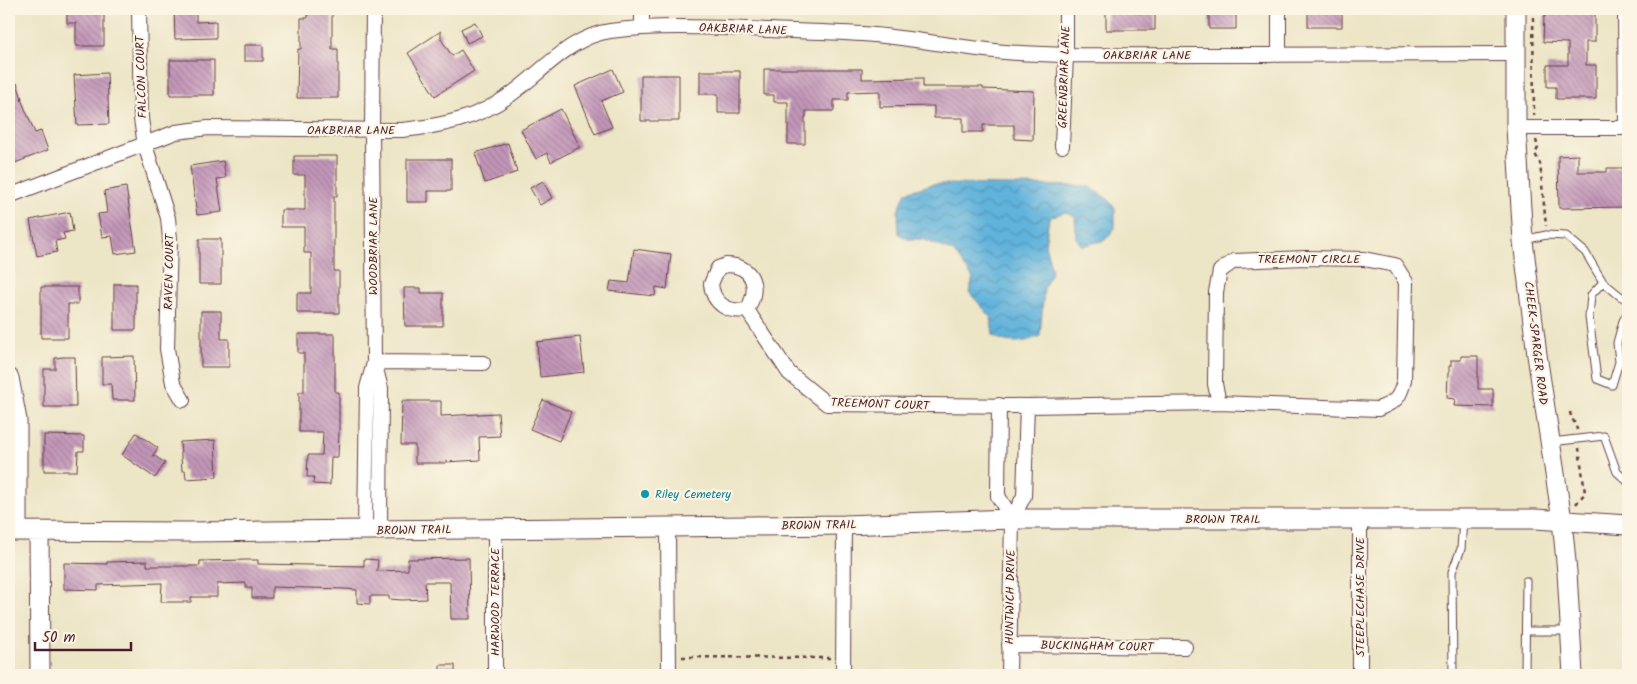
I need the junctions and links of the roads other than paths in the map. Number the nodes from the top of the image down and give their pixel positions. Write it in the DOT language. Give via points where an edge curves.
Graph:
graph roads {
  1 [pos="139,9"];
  2 [pos="373,9"];
  3 [pos="642,9"];
  4 [pos="1066,9"];
  5 [pos="1279,9"];
  6 [pos="1516,9"];
  7 [pos="1625,9"];
  8 [pos="642,28"];
  9 [pos="1516,54"];
  10 [pos="1066,55"];
  11 [pos="1279,55"];
  12 [pos="1516,128"];
  13 [pos="372,130"];
  14 [pos="146,145"];
  15 [pos="1062,146"];
  16 [pos="9,196"];
  17 [pos="1523,240"];
  18 [pos="1603,282"];
  19 [pos="1628,300"];
  20 [pos="747,310"];
  21 [pos="1628,312"];
  22 [pos="374,362"];
  23 [pos="483,363"];
  24 [pos="9,378"];
  25 [pos="183,400"];
  26 [pos="1219,403"];
  27 [pos="1000,406"];
  28 [pos="1027,406"];
  29 [pos="1550,442"];
  30 [pos="1628,482"];
  31 [pos="1012,518"];
  32 [pos="1360,520"];
  33 [pos="1464,520"];
  34 [pos="1562,520"];
  35 [pos="1628,524"];
  36 [pos="844,525"];
  37 [pos="668,527"];
  38 [pos="495,529"];
  39 [pos="13,531"];
  40 [pos="39,531"];
  41 [pos="373,531"];
  42 [pos="1526,581"];
  43 [pos="1526,631"];
  44 [pos="1571,631"];
  45 [pos="1009,645"];
  46 [pos="1185,647"];
  47 [pos="40,675"];
  48 [pos="495,675"];
  49 [pos="669,675"];
  50 [pos="843,675"];
  51 [pos="1009,675"];
  52 [pos="1360,675"];
  53 [pos="1453,675"];
  54 [pos="1525,675"];
  55 [pos="1573,675"];
  1 -- 14 [label="street, FALCON COURT" via="141,119"];
  2 -- 13 [label="street, WOODBRIAR LANE"];
  3 -- 8 [label="street"];
  4 -- 10 [label="street, GREENBRIAR LANE"];
  5 -- 11 [label="street"];
  6 -- 9 [label="street, CHEEK-SPARGER ROAD"];
  7 -- 12 [label="street" via="1626,128"];
  8 -- 10 [label="street, OAKBRIAR LANE" via="873,35 1004,52"];
  8 -- 13 [label="street, OAKBRIAR LANE" via="606,31 572,46 508,96 456,122 402,130"];
  9 -- 11 [label="street, OAKBRIAR LANE"];
  9 -- 12 [label="street, CHEEK-SPARGER ROAD"];
  10 -- 11 [label="street, OAKBRIAR LANE"];
  10 -- 15 [label="street, GREENBRIAR LANE"];
  12 -- 17 [label="street, CHEEK-SPARGER ROAD"];
  13 -- 14 [label="street, OAKBRIAR LANE" via="208,128 176,132"];
  13 -- 22 [label="street, WOODBRIAR LANE"];
  14 -- 16 [label="street, OAKBRIAR LANE"];
  14 -- 25 [label="street, RAVEN COURT" via="168,218 167,348 173,383"];
  17 -- 18 [label="lane" via="1546,235 1566,236 1585,252"];
  17 -- 29 [label="street, CHEEK-SPARGER ROAD"];
  18 -- 19 [label="lane"];
  18 -- 21 [label="lane" via="1591,295 1589,317 1597,379 1612,385 1619,362 1617,343"];
  20 -- 27 [label="street, TREEMONT COURT" via="790,373 827,404"];
  22 -- 23 [label="street"];
  22 -- 41 [label="street, WOODBRIAR LANE" via="367,388"];
  24 -- 39 [label="street" via="17,420"];
  26 -- 26 [label="street, TREEMONT CIRCLE" via="1378,409 1389,404 1401,394 1404,380 1406,282 1395,265 1364,259 1262,259 1234,261 1220,271 1216,292 1215,384"];
  26 -- 28 [label="street, TREEMONT CIRCLE"];
  27 -- 28 [label="street, TREEMONT COURT"];
  27 -- 31 [label="street" via="998,496"];
  28 -- 31 [label="street" via="1024,496"];
  29 -- 30 [label="lane" via="1604,436 1617,472"];
  29 -- 34 [label="street, CHEEK-SPARGER ROAD"];
  31 -- 32 [label="street, BROWN TRAIL"];
  31 -- 36 [label="street, BROWN TRAIL"];
  31 -- 45 [label="street, HUNTWICH DRIVE"];
  32 -- 33 [label="street, BROWN TRAIL"];
  32 -- 52 [label="street, STEEPLECHASE DRIVE"];
  33 -- 34 [label="street, BROWN TRAIL"];
  33 -- 53 [label="lane" via="1461,549 1452,572"];
  34 -- 35 [label="street, BROWN TRAIL"];
  34 -- 44 [label="street, CHEEK-SPARGER ROAD"];
  36 -- 37 [label="street, BROWN TRAIL"];
  36 -- 50 [label="street"];
  37 -- 38 [label="street, BROWN TRAIL"];
  37 -- 49 [label="street"];
  38 -- 41 [label="street, BROWN TRAIL"];
  38 -- 48 [label="street, HARWOOD TERRACE"];
  39 -- 40 [label="street, BROWN TRAIL"];
  40 -- 41 [label="street, BROWN TRAIL"];
  40 -- 47 [label="street"];
  42 -- 43 [label="lane"];
  43 -- 44 [label="lane"];
  43 -- 54 [label="lane"];
  44 -- 55 [label="street, CHEEK-SPARGER ROAD"];
  45 -- 46 [label="street, BUCKINGHAM COURT"];
  45 -- 51 [label="street, HUNTWICH DRIVE"];
}
